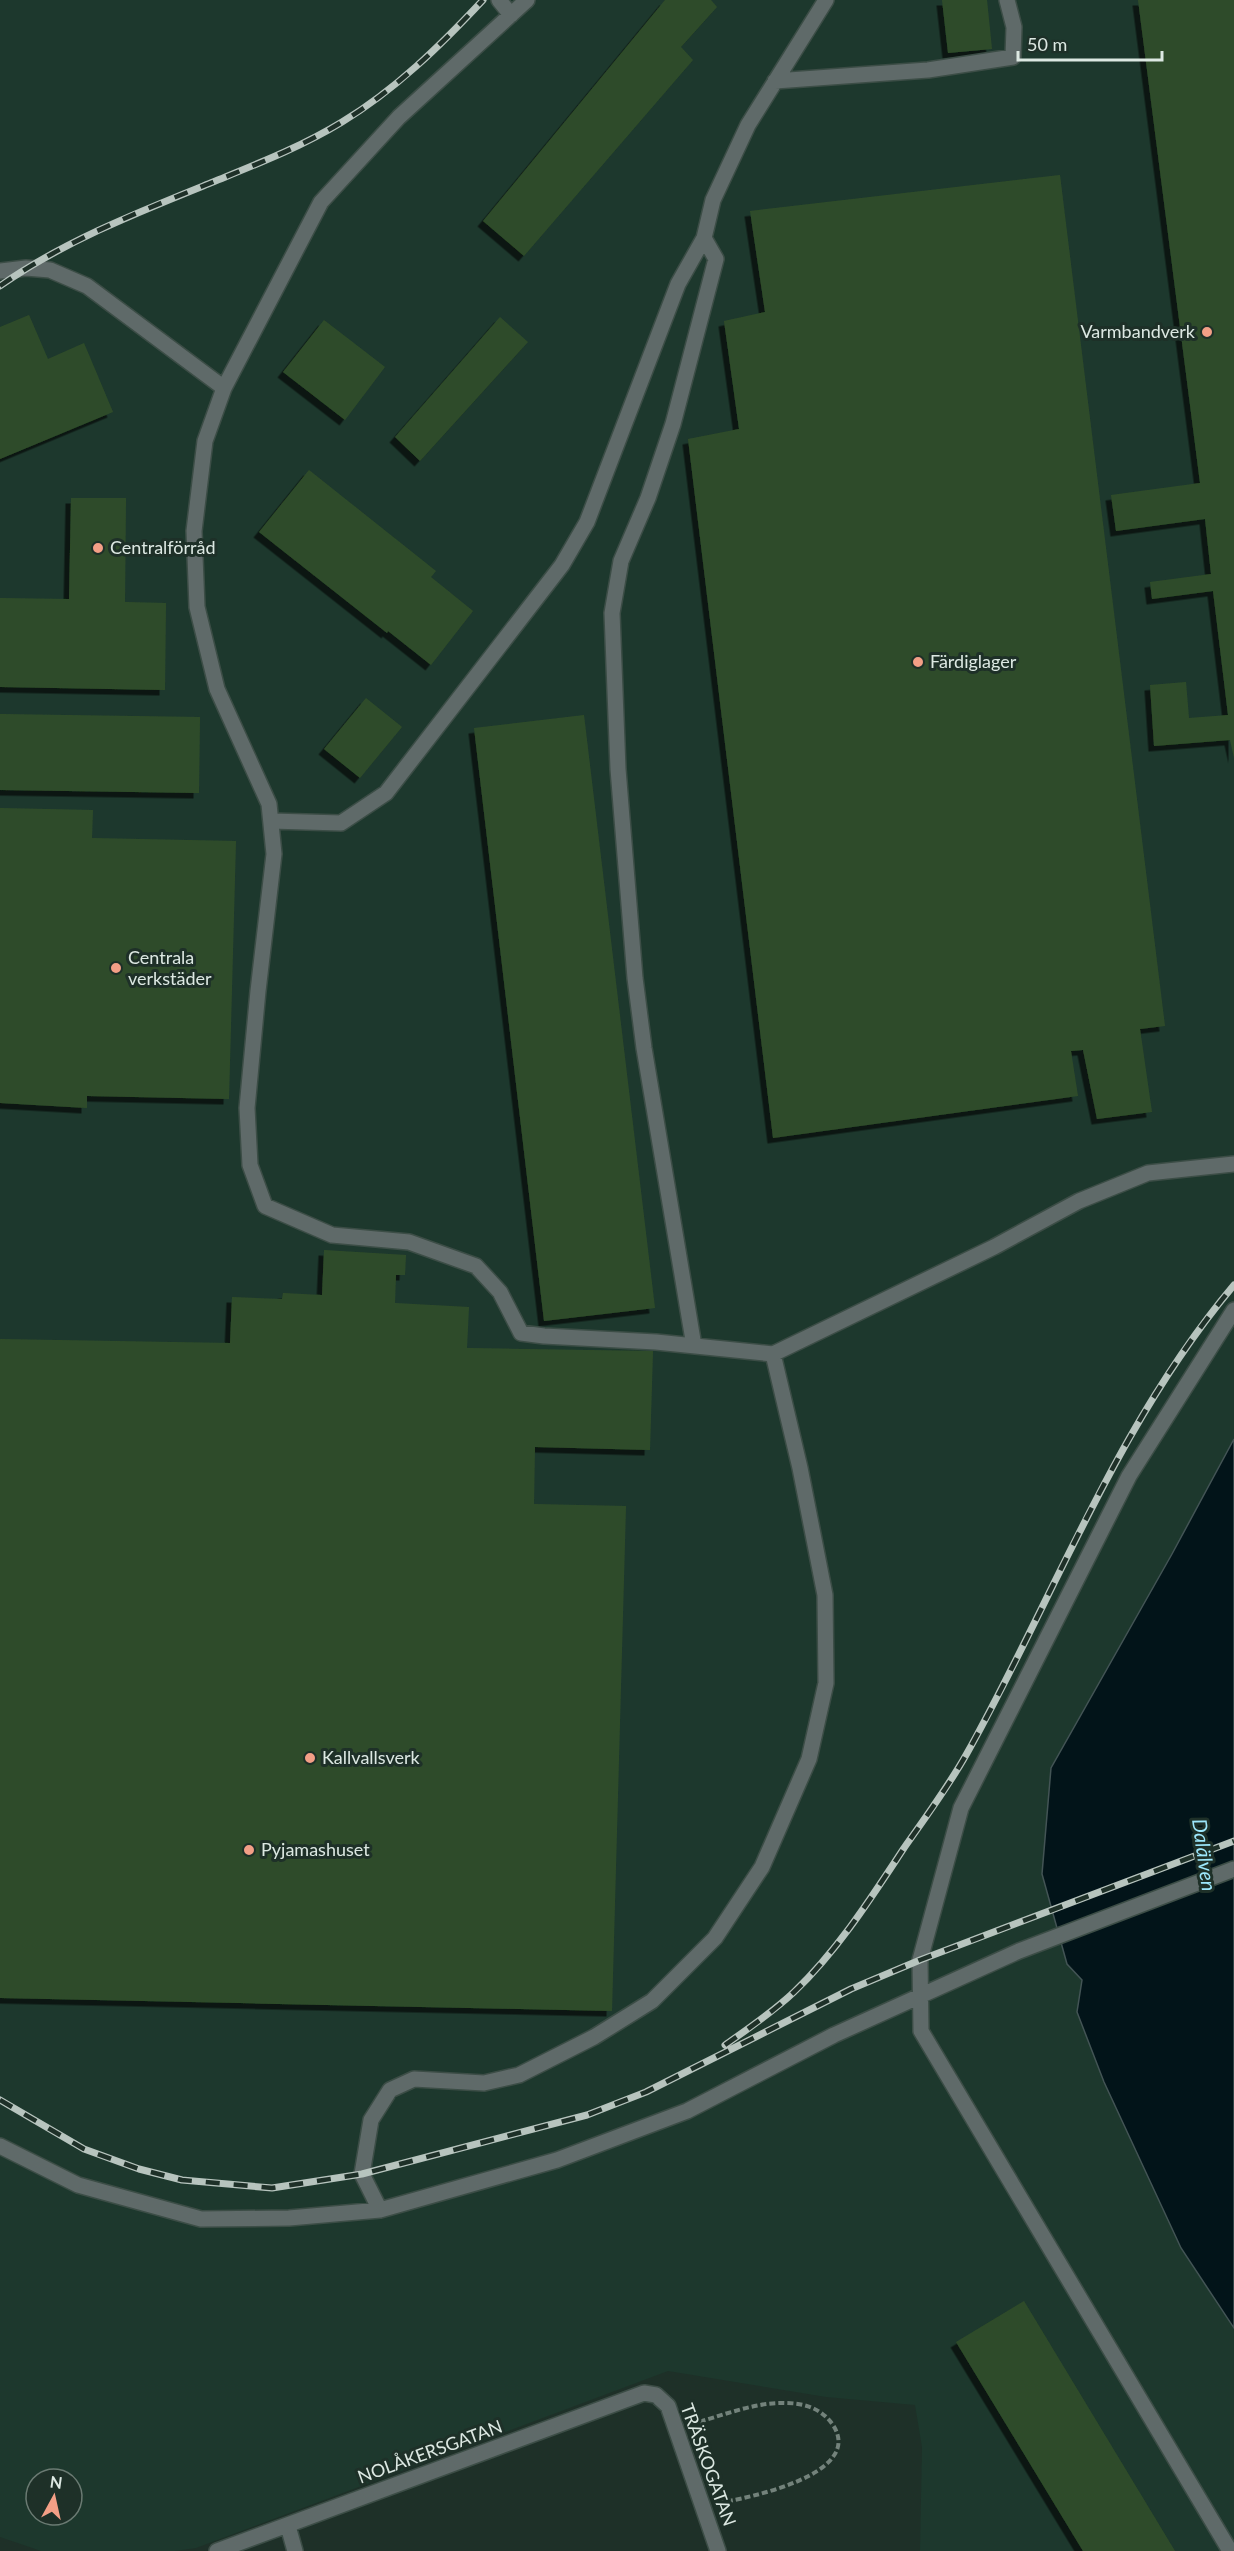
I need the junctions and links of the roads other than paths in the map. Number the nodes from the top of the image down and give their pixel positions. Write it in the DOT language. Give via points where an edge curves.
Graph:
graph roads {
  1 [pos="499,0"];
  2 [pos="527,0"];
  3 [pos="826,0"];
  4 [pos="1007,0"];
  5 [pos="511,15"];
  6 [pos="776,81"];
  7 [pos="704,238"];
  8 [pos="0,271"];
  9 [pos="224,388"];
  10 [pos="271,821"];
  11 [pos="1234,1164"];
  12 [pos="1234,1310"];
  13 [pos="694,1346"];
  14 [pos="773,1354"];
  15 [pos="1234,1869"];
  16 [pos="920,1995"];
  17 [pos="0,2146"];
  18 [pos="380,2210"];
  19 [pos="656,2395"];
  20 [pos="288,2526"];
  21 [pos="217,2551"];
  22 [pos="295,2551"];
  23 [pos="718,2551"];
  24 [pos="1230,2551"];
  1 -- 5 [label="street"];
  2 -- 5 [label="street"];
  3 -- 6 [label="street"];
  4 -- 6 [label="street" via="1014,27 1013,57 928,70"];
  5 -- 9 [label="street" via="399,117 321,202"];
  6 -- 7 [label="street" via="748,125 713,200"];
  7 -- 10 [label="street" via="678,284 587,522 562,565 386,793 341,823"];
  7 -- 13 [label="street" via="716,259 674,424 621,561 612,613 618,769 635,978"];
  8 -- 9 [label="street" via="50,270 87,286"];
  9 -- 10 [label="street" via="205,441 194,531 197,607 217,689 269,804"];
  10 -- 13 [label="street" via="274,854 247,1108 250,1165 265,1206 332,1235 409,1242 476,1266 500,1292 521,1333"];
  11 -- 14 [label="street" via="1148,1173 1079,1201 994,1247"];
  12 -- 16 [label="street" via="1130,1476 961,1808 920,1960"];
  13 -- 14 [label="street"];
  14 -- 18 [label="street" via="825,1595 826,1683 808,1759 762,1867 715,1938 652,2001 594,2037 519,2075 484,2083 414,2079 390,2091 371,2120 362,2174"];
  15 -- 16 [label="street" via="1018,1951"];
  16 -- 18 [label="street" via="687,2111 557,2160"];
  16 -- 24 [label="street" via="921,2031"];
  17 -- 18 [label="street" via="78,2185 201,2219 290,2218"];
  19 -- 20 [label="street, NOLÅKERSGATAN" via="644,2393"];
  19 -- 23 [label="street, TRÄSKOGATAN" via="668,2406"];
  20 -- 21 [label="street, NOLÅKERSGATAN"];
  20 -- 22 [label="street"];
}
